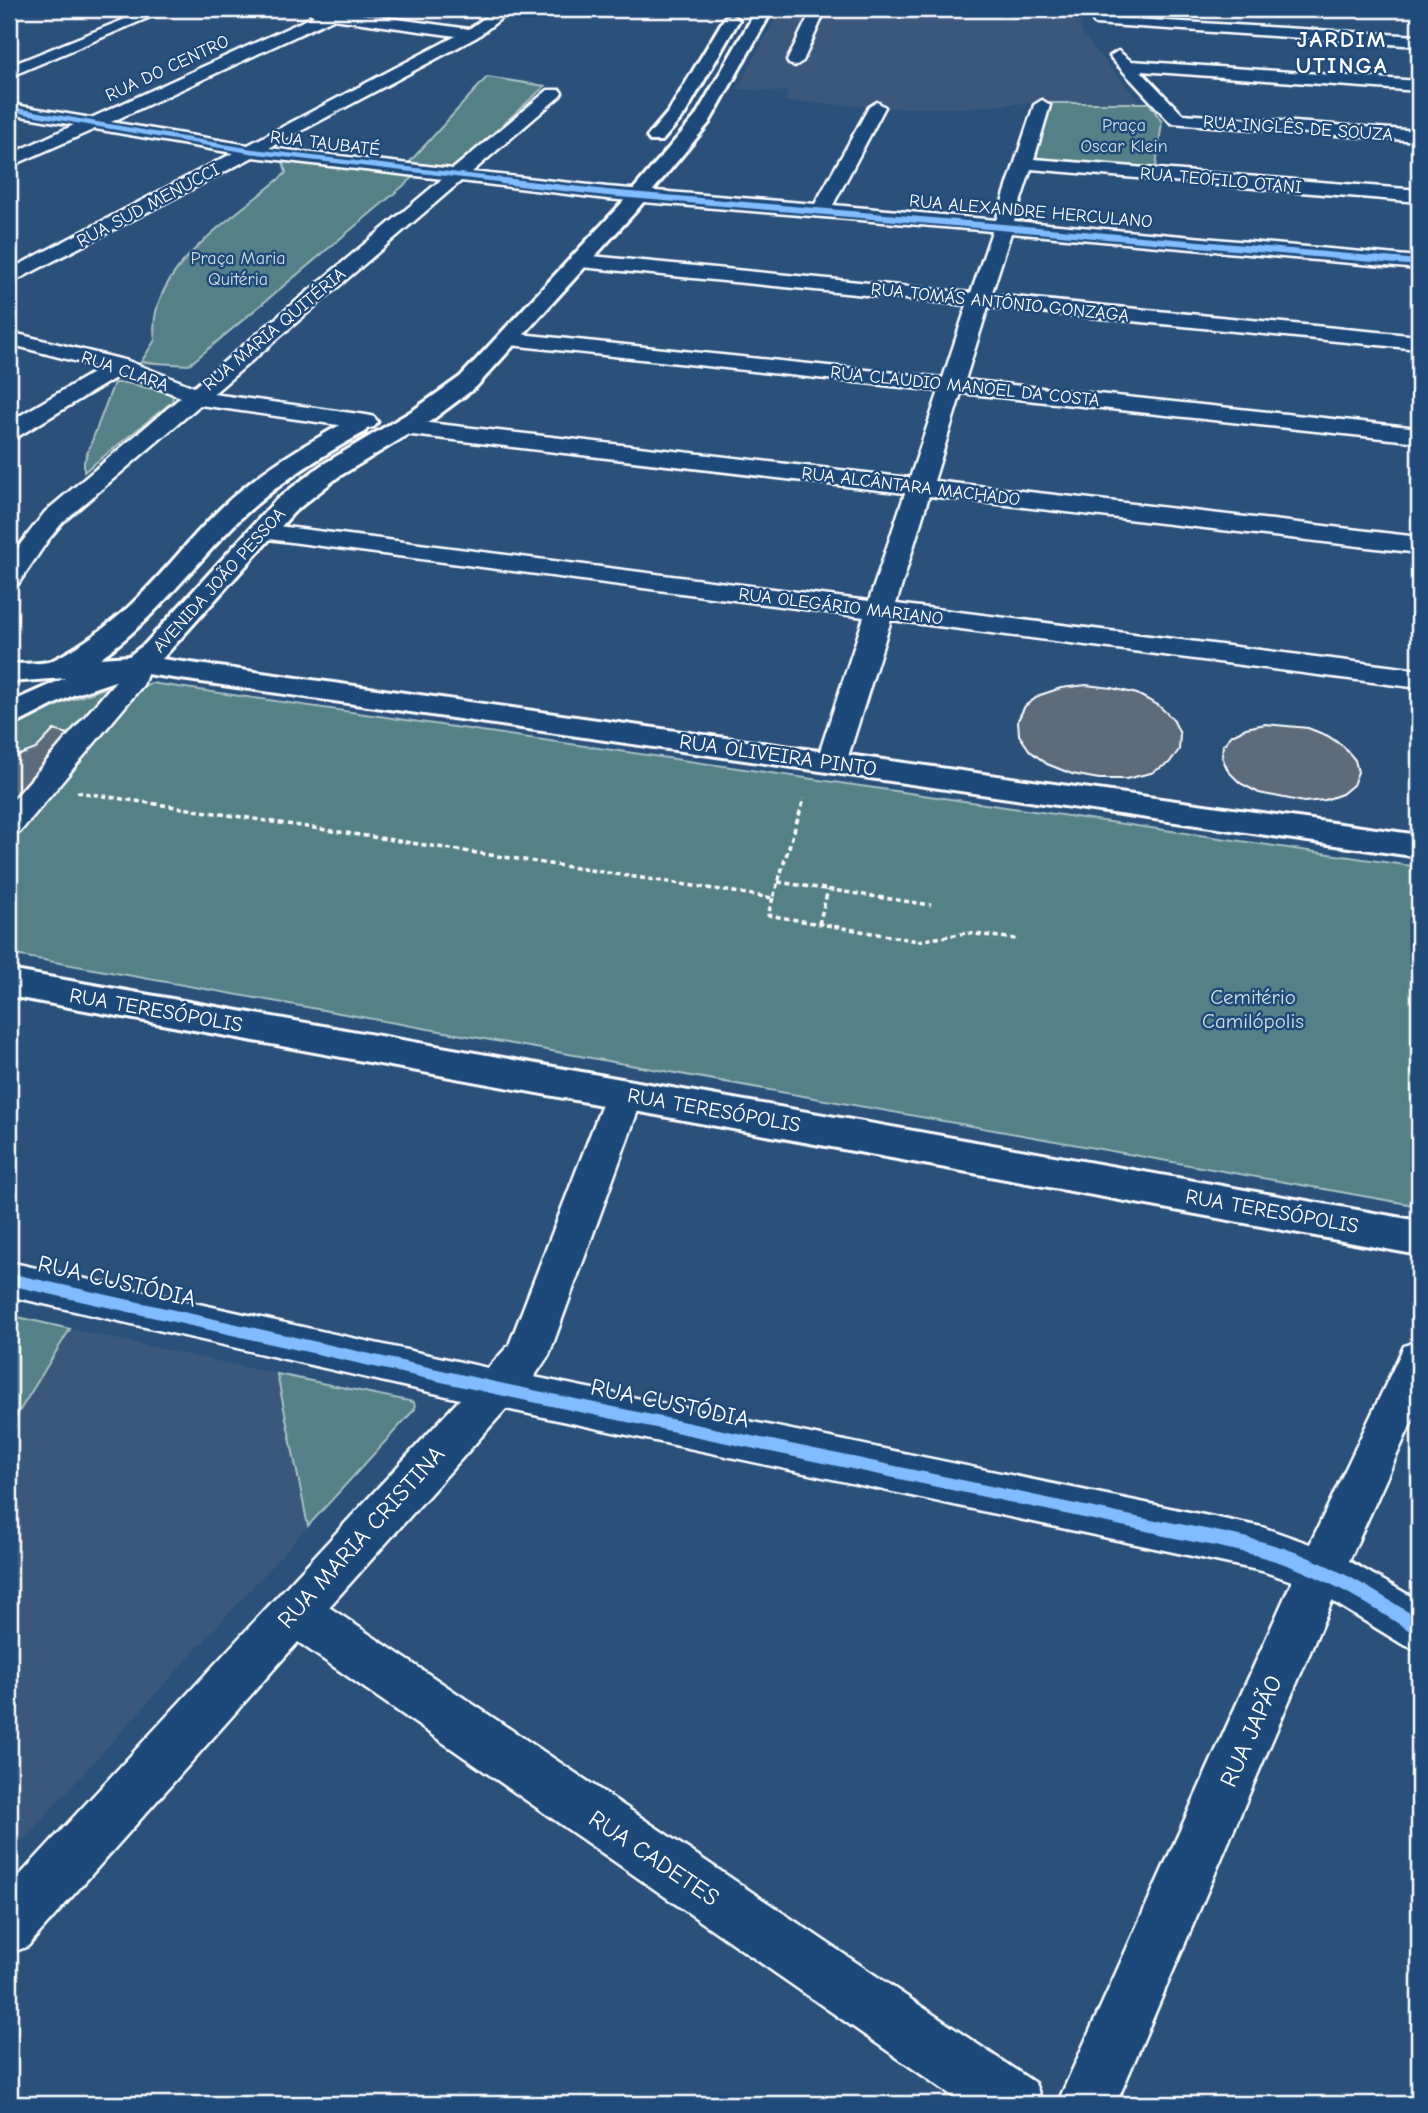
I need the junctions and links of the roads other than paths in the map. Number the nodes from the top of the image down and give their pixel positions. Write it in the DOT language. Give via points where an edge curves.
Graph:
graph roads {
  1 [pos="162,9"];
  2 [pos="506,9"];
  3 [pos="737,9"];
  4 [pos="765,9"];
  5 [pos="818,9"];
  6 [pos="1131,9"];
  7 [pos="304,10"];
  8 [pos="336,11"];
  9 [pos="472,34"];
  10 [pos="1103,35"];
  11 [pos="1419,41"];
  12 [pos="795,61"];
  13 [pos="1126,65"];
  14 [pos="9,72"];
  15 [pos="1419,86"];
  16 [pos="554,93"];
  17 [pos="1042,105"];
  18 [pos="877,107"];
  19 [pos="9,110"];
  20 [pos="1177,119"];
  21 [pos="92,124"];
  22 [pos="1419,136"];
  23 [pos="251,151"];
  24 [pos="9,162"];
  25 [pos="1023,163"];
  26 [pos="1164,175"];
  27 [pos="457,176"];
  28 [pos="607,193"];
  29 [pos="640,194"];
  30 [pos="1419,196"];
  31 [pos="821,210"];
  32 [pos="588,215"];
  33 [pos="1003,226"];
  34 [pos="581,261"];
  35 [pos="1419,263"];
  36 [pos="9,278"];
  37 [pos="980,300"];
  38 [pos="9,338"];
  39 [pos="510,339"];
  40 [pos="1419,343"];
  41 [pos="120,366"];
  42 [pos="952,385"];
  43 [pos="194,395"];
  44 [pos="392,412"];
  45 [pos="9,432"];
  46 [pos="1419,435"];
  47 [pos="920,487"];
  48 [pos="262,532"];
  49 [pos="1419,545"];
  50 [pos="9,578"];
  51 [pos="880,611"];
  52 [pos="137,664"];
  53 [pos="47,672"];
  54 [pos="9,673"];
  55 [pos="1419,679"];
  56 [pos="9,689"];
  57 [pos="9,715"];
  58 [pos="831,763"];
  59 [pos="9,825"];
  60 [pos="1419,846"];
  61 [pos="9,983"];
  62 [pos="625,1094"];
  63 [pos="1419,1238"];
  64 [pos="9,1279"];
  65 [pos="1419,1359"];
  66 [pos="495,1388"];
  67 [pos="1321,1572"];
  68 [pos="295,1612"];
  69 [pos="1419,1628"];
  70 [pos="9,1927"];
  71 [pos="1014,2104"];
  72 [pos="1086,2104"];
  1 -- 14 [label="street"];
  2 -- 9 [label="street, RUA SUD MENUCCI"];
  3 -- 28 [label="main road" via="676,114"];
  4 -- 29 [label="main road, AVENIDA JOÃO PESSOA" via="703,119"];
  5 -- 12 [label="street"];
  6 -- 10 [label="street"];
  7 -- 8 [label="street"];
  8 -- 9 [label="street"];
  8 -- 21 [label="street, RUA DO CENTRO"];
  9 -- 23 [label="street, RUA SUD MENUCCI"];
  10 -- 11 [label="street"];
  10 -- 13 [label="street"];
  13 -- 15 [label="street"];
  13 -- 20 [label="street"];
  16 -- 27 [label="street, RUA MARIA QUITÉRIA"];
  17 -- 25 [label="street"];
  18 -- 31 [label="street"];
  19 -- 21 [label="street, RUA TAUBATÉ"];
  20 -- 22 [label="street, RUA INGLÊS DE SOUZA"];
  20 -- 26 [label="street"];
  21 -- 23 [label="street, RUA TAUBATÉ"];
  21 -- 24 [label="street, RUA DO CENTRO"];
  23 -- 27 [label="street, RUA TAUBATÉ"];
  23 -- 36 [label="street, RUA SUD MENUCCI"];
  25 -- 26 [label="street, RUA TEOFILO OTANI"];
  25 -- 33 [label="street"];
  26 -- 30 [label="street, RUA TEOFILO OTANI"];
  27 -- 28 [label="street, RUA TAUBATÉ"];
  27 -- 43 [label="street, RUA MARIA QUITÉRIA"];
  28 -- 29 [label="street, RUA TAUBATÉ"];
  28 -- 32 [label="main road"];
  29 -- 31 [label="street, RUA ALEXANDRE HERCULANO"];
  29 -- 34 [label="main road, AVENIDA JOÃO PESSOA"];
  31 -- 33 [label="street, RUA ALEXANDRE HERCULANO"];
  33 -- 35 [label="street, RUA ALEXANDRE HERCULANO"];
  33 -- 37 [label="street"];
  34 -- 37 [label="street, RUA TOMÁS ANTÔNIO GONZAGA"];
  34 -- 39 [label="main road, AVENIDA JOÃO PESSOA"];
  37 -- 40 [label="street, RUA TOMÁS ANTÔNIO GONZAGA"];
  37 -- 42 [label="street"];
  38 -- 41 [label="street, RUA CLARA"];
  39 -- 42 [label="street, RUA CLAUDIO MANOEL DA COSTA"];
  39 -- 44 [label="main road, AVENIDA JOÃO PESSOA" via="453,395"];
  41 -- 43 [label="street, RUA CLARA"];
  41 -- 45 [label="street"];
  42 -- 46 [label="street, RUA CLAUDIO MANOEL DA COSTA"];
  42 -- 47 [label="street"];
  43 -- 44 [label="street, RUA CLARA" via="211,401"];
  43 -- 50 [label="street, RUA MARIA QUITÉRIA" via="54,517"];
  44 -- 47 [label="street, RUA ALCÂNTARA MACHADO"];
  44 -- 48 [label="main road, AVENIDA JOÃO PESSOA" via="358,452 306,487"];
  44 -- 53 [label="main road, AVENIDA JOÃO PESSOA" via="302,456 274,477 230,514 110,640"];
  47 -- 49 [label="street, RUA ALCÂNTARA MACHADO"];
  47 -- 51 [label="street"];
  48 -- 51 [label="street, RUA OLEGÁRIO MARIANO"];
  48 -- 52 [label="main road, AVENIDA JOÃO PESSOA"];
  51 -- 55 [label="street, RUA OLEGÁRIO MARIANO"];
  51 -- 58 [label="street"];
  52 -- 53 [label="main road, AVENIDA JOÃO PESSOA"];
  52 -- 57 [label="main road" via="74,684"];
  52 -- 58 [label="main road, RUA OLIVEIRA PINTO"];
  52 -- 59 [label="street" via="133,679"];
  53 -- 54 [label="main road"];
  53 -- 56 [label="main road"];
  58 -- 60 [label="main road, RUA OLIVEIRA PINTO"];
  61 -- 62 [label="main road, RUA TERESÓPOLIS"];
  62 -- 63 [label="main road, RUA TERESÓPOLIS"];
  62 -- 66 [label="street, RUA MARIA CRISTINA" via="527,1355"];
  64 -- 66 [label="street, RUA CUSTÓDIA"];
  65 -- 67 [label="street, RUA JAPÃO"];
  66 -- 67 [label="street, RUA CUSTÓDIA" via="1262,1549"];
  66 -- 68 [label="street, RUA MARIA CRISTINA"];
  67 -- 69 [label="street, RUA CUSTÓDIA" via="1356,1587"];
  67 -- 72 [label="street, RUA JAPÃO"];
  68 -- 70 [label="street, RUA MARIA CRISTINA"];
  68 -- 71 [label="street, RUA CADETES"];
}
